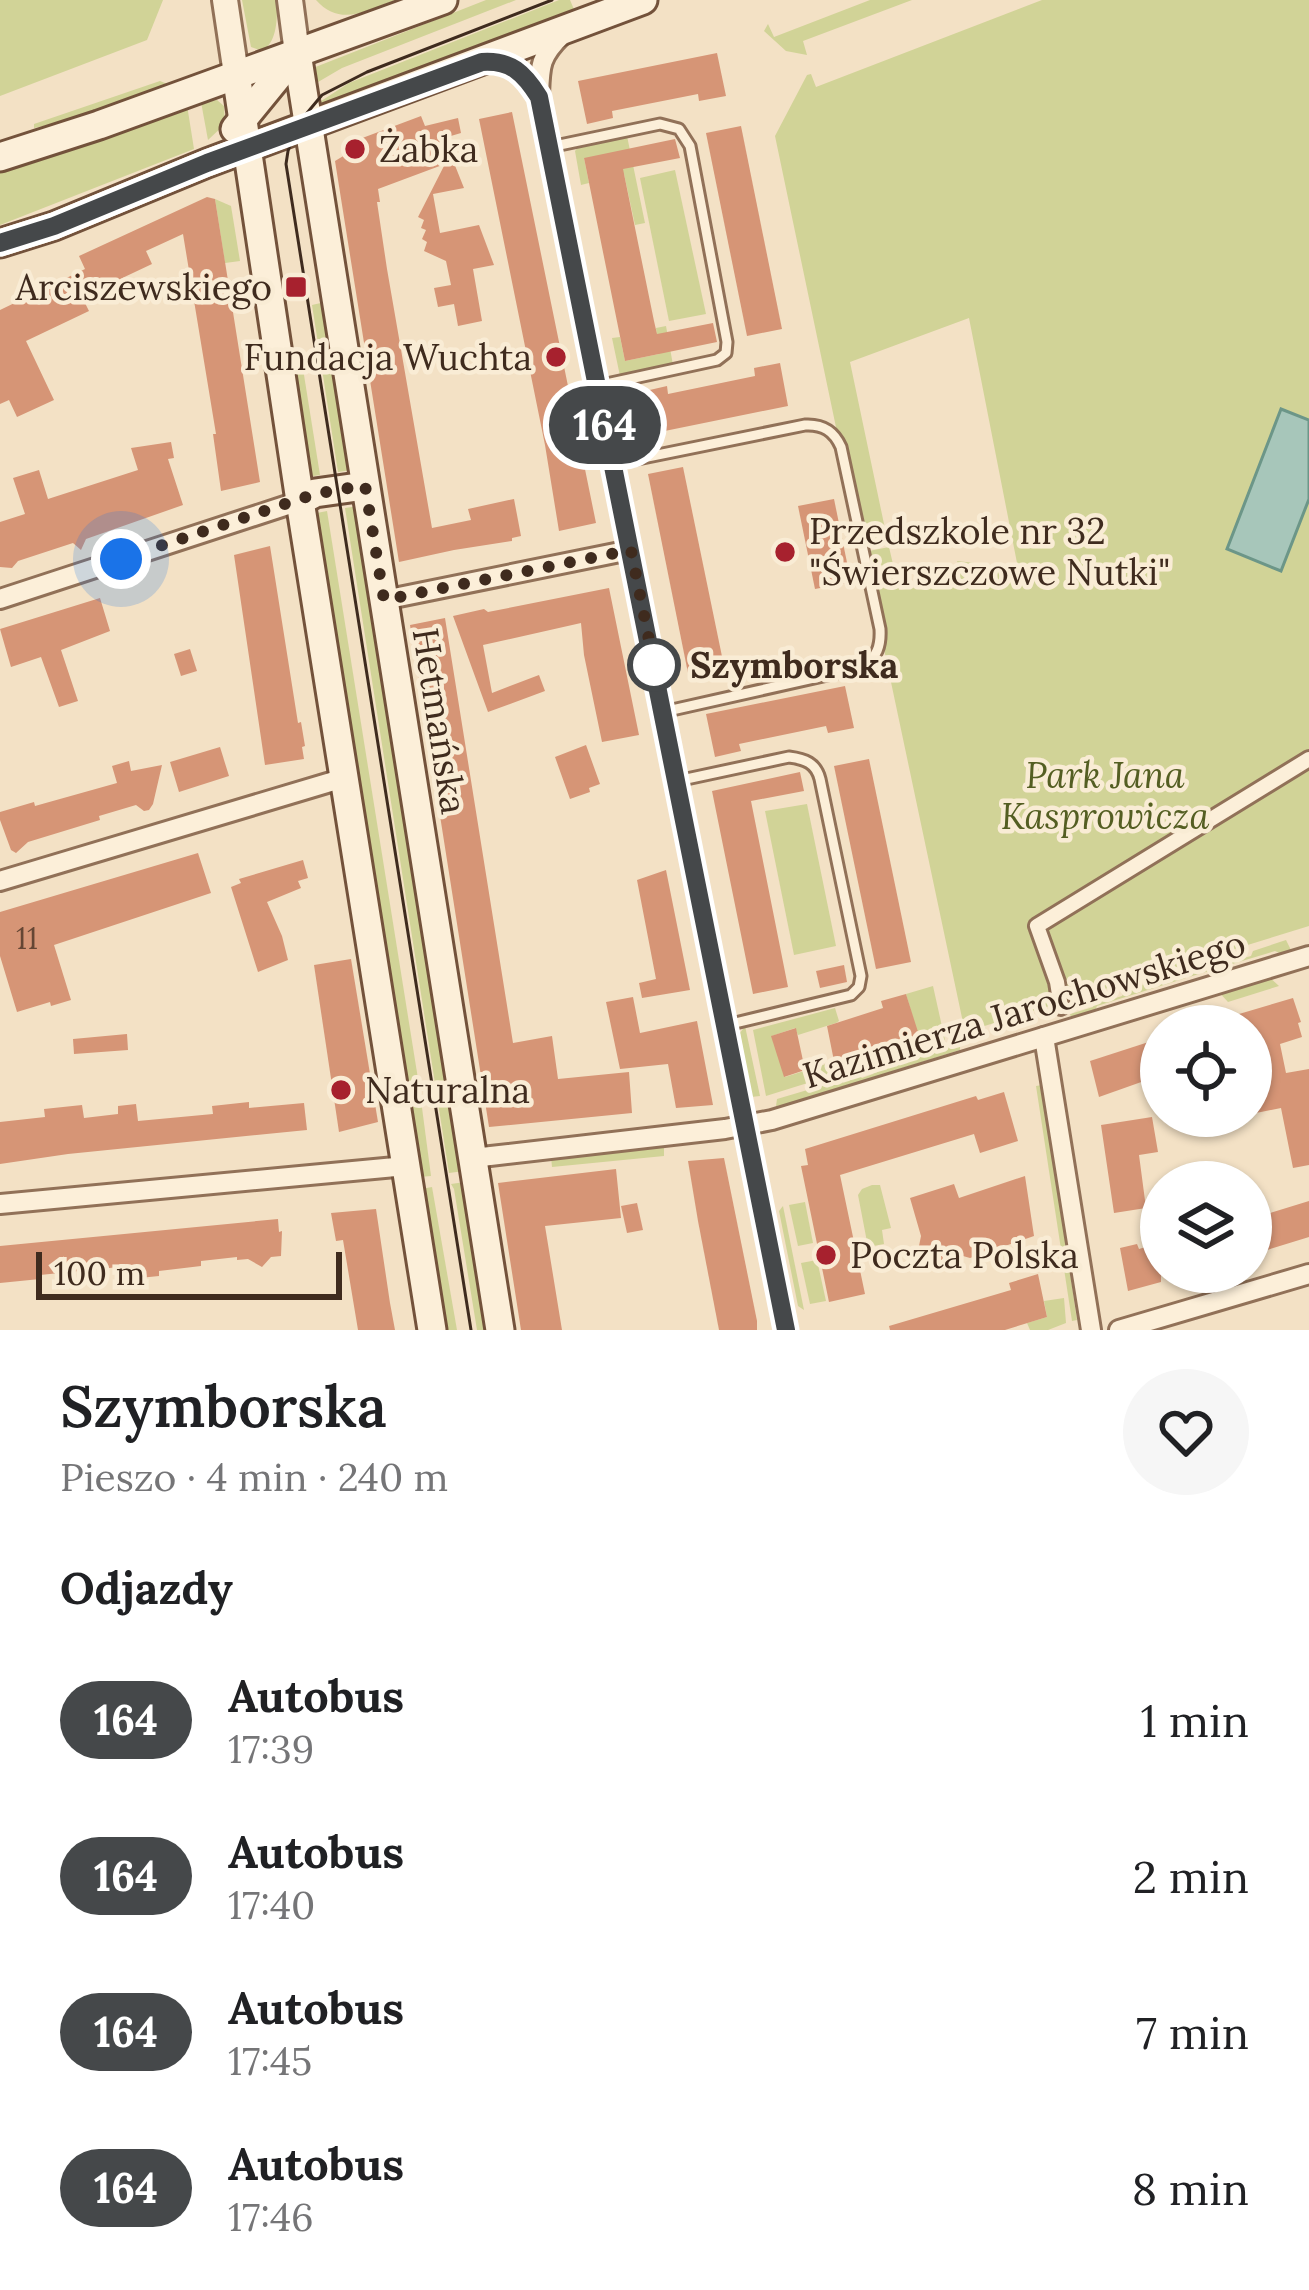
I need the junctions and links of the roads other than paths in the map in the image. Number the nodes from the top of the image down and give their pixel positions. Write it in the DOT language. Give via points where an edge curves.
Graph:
graph roads {
  1 [pos="225,0"];
  2 [pos="290,0"];
  3 [pos="443,0"];
  4 [pos="643,0"];
  5 [pos="567,30"];
  6 [pos="297,53"];
  7 [pos="482,62"];
  8 [pos="236,74"];
  9 [pos="263,95"];
  10 [pos="539,97"];
  11 [pos="242,121"];
  12 [pos="308,127"];
  13 [pos="549,147"];
  14 [pos="246,150"];
  15 [pos="0,157"];
  16 [pos="207,163"];
  17 [pos="0,243"];
  18 [pos="598,386"];
  19 [pos="613,464"];
  20 [pos="365,485"];
  21 [pos="300,501"];
  22 [pos="631,550"];
  23 [pos="0,599"];
  24 [pos="384,600"];
  25 [pos="663,712"];
  26 [pos="1309,759"];
  27 [pos="344,778"];
  28 [pos="677,781"];
  29 [pos="0,881"];
  30 [pos="1309,956"];
  31 [pos="1061,1007"];
  32 [pos="727,1025"];
  33 [pos="1044,1037"];
  34 [pos="747,1125"];
  35 [pos="472,1158"];
  36 [pos="406,1166"];
  37 [pos="0,1204"];
  38 [pos="1309,1274"];
  39 [pos="432,1330"];
  40 [pos="500,1330"];
  41 [pos="786,1330"];
  42 [pos="1091,1330"];
  43 [pos="1119,1330"];
  1 -- 8 [label="street"];
  2 -- 6 [label="street"];
  3 -- 6 [label="main road"];
  4 -- 5 [label="main road"];
  5 -- 7 [label="main road"];
  5 -- 10 [label="street" via="541,62"];
  6 -- 8 [label="main road"];
  6 -- 9 [label="main road"];
  6 -- 12 [label="main road, Hetmańska"];
  7 -- 10 [label="street" via="508,63"];
  7 -- 12 [label="main road"];
  8 -- 9 [label="main road"];
  8 -- 11 [label="main road"];
  8 -- 15 [label="main road"];
  9 -- 11 [label="main road"];
  9 -- 12 [label="main road"];
  10 -- 13 [label="street"];
  11 -- 14 [label="main road"];
  11 -- 16 [label="main road"];
  12 -- 14 [label="main road"];
  12 -- 20 [label="main road, Hetmańska"];
  13 -- 18 [label="street"];
  13 -- 18 [label="lane" via="659,124 680,129 690,146 726,353"];
  14 -- 16 [label="main road"];
  14 -- 21 [label="main road"];
  16 -- 17 [label="main road"];
  18 -- 19 [label="street"];
  19 -- 22 [label="street"];
  19 -- 25 [label="lane" via="806,424 824,427 841,447 880,629 878,650 863,667"];
  20 -- 21 [label="main road"];
  20 -- 24 [label="main road, Hetmańska"];
  21 -- 23 [label="street"];
  21 -- 27 [label="main road"];
  22 -- 24 [label="street"];
  22 -- 25 [label="street"];
  24 -- 35 [label="main road, Hetmańska"];
  25 -- 28 [label="street"];
  26 -- 31 [label="street" via="1037,926"];
  27 -- 29 [label="street"];
  27 -- 36 [label="main road"];
  28 -- 32 [label="street"];
  28 -- 32 [label="lane" via="789,758 814,767 861,976 850,994"];
  30 -- 33 [label="street, Kazimierza Jarochowskiego"];
  32 -- 34 [label="street"];
  33 -- 34 [label="street, Kazimierza Jarochowskiego"];
  33 -- 42 [label="street"];
  34 -- 35 [label="street, Kazimierza Jarochowskiego"];
  34 -- 41 [label="street"];
  35 -- 40 [label="main road, Hetmańska"];
  36 -- 37 [label="street"];
  36 -- 39 [label="main road"];
  38 -- 43 [label="street"];
}
